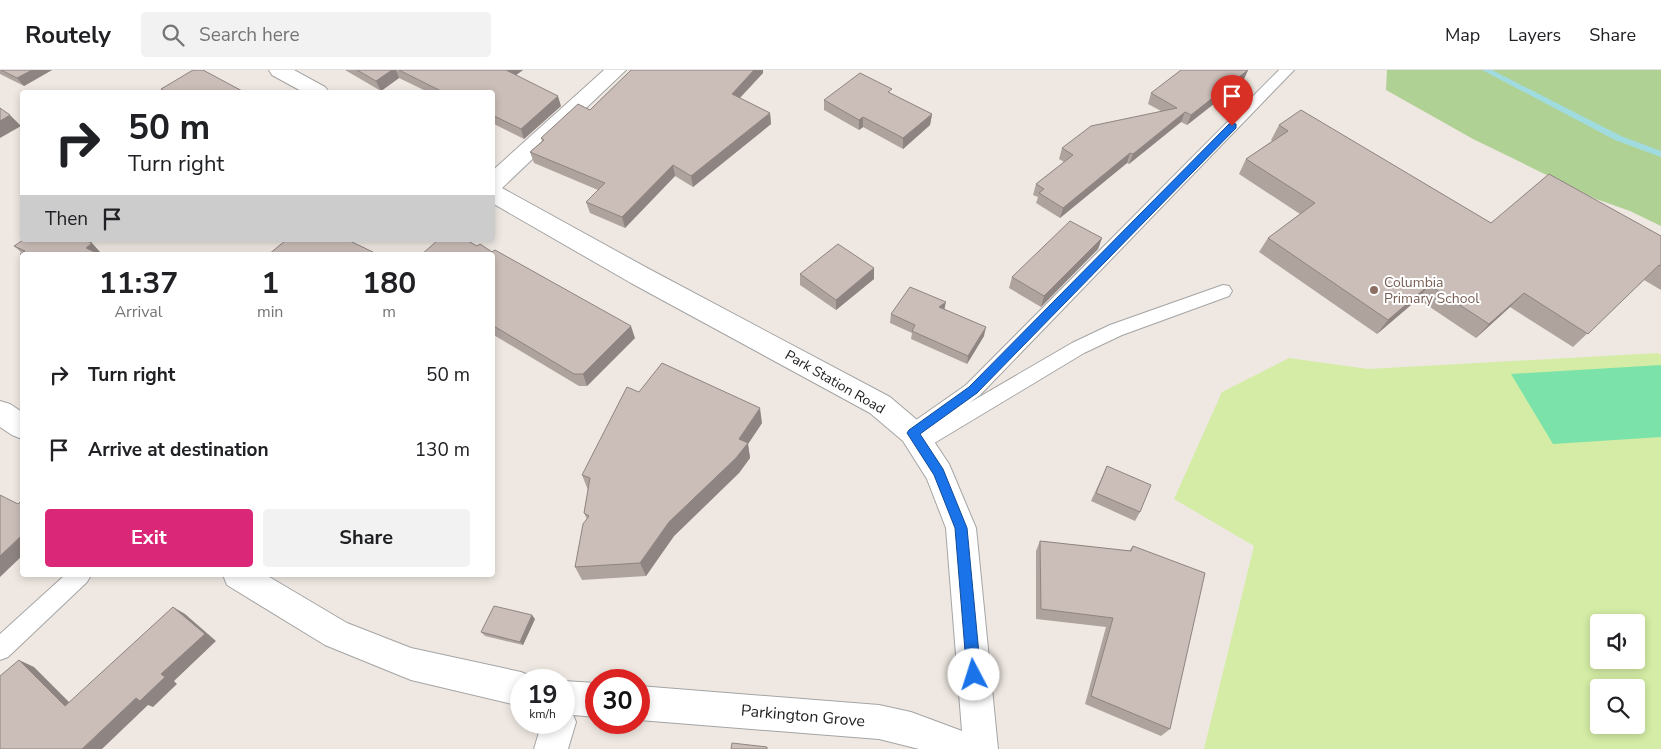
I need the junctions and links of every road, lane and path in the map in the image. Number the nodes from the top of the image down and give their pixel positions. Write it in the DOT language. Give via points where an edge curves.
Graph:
graph roads {
  1 [pos="279,70"];
  2 [pos="616,70"];
  3 [pos="1287,70"];
  4 [pos="314,90"];
  5 [pos="495,181"];
  6 [pos="495,194"];
  7 [pos="1223,291"];
  8 [pos="0,412"];
  9 [pos="20,426"];
  10 [pos="916,438"];
  11 [pos="78,577"];
  12 [pos="241,577"];
  13 [pos="0,649"];
  14 [pos="510,686"];
  15 [pos="650,704"];
  16 [pos="557,734"];
  17 [pos="551,749"];
  18 [pos="964,749"];
  19 [pos="981,749"];
  1 -- 4 [label="street"];
  2 -- 5 [label="street"];
  3 -- 10 [label="lane" via="973,390"];
  6 -- 10 [label="street, Park Station Road" via="880,405"];
  7 -- 10 [label="lane" via="1116,330 1078,348"];
  8 -- 9 [label="street"];
  10 -- 19 [label="street, Park Station Road" via="939,473 961,528"];
  11 -- 13 [label="lane"];
  12 -- 14 [label="street" via="336,634 411,664"];
  15 -- 18 [label="street, Parkington Grove" via="879,722 911,729"];
  16 -- 17 [label="street"];
}
